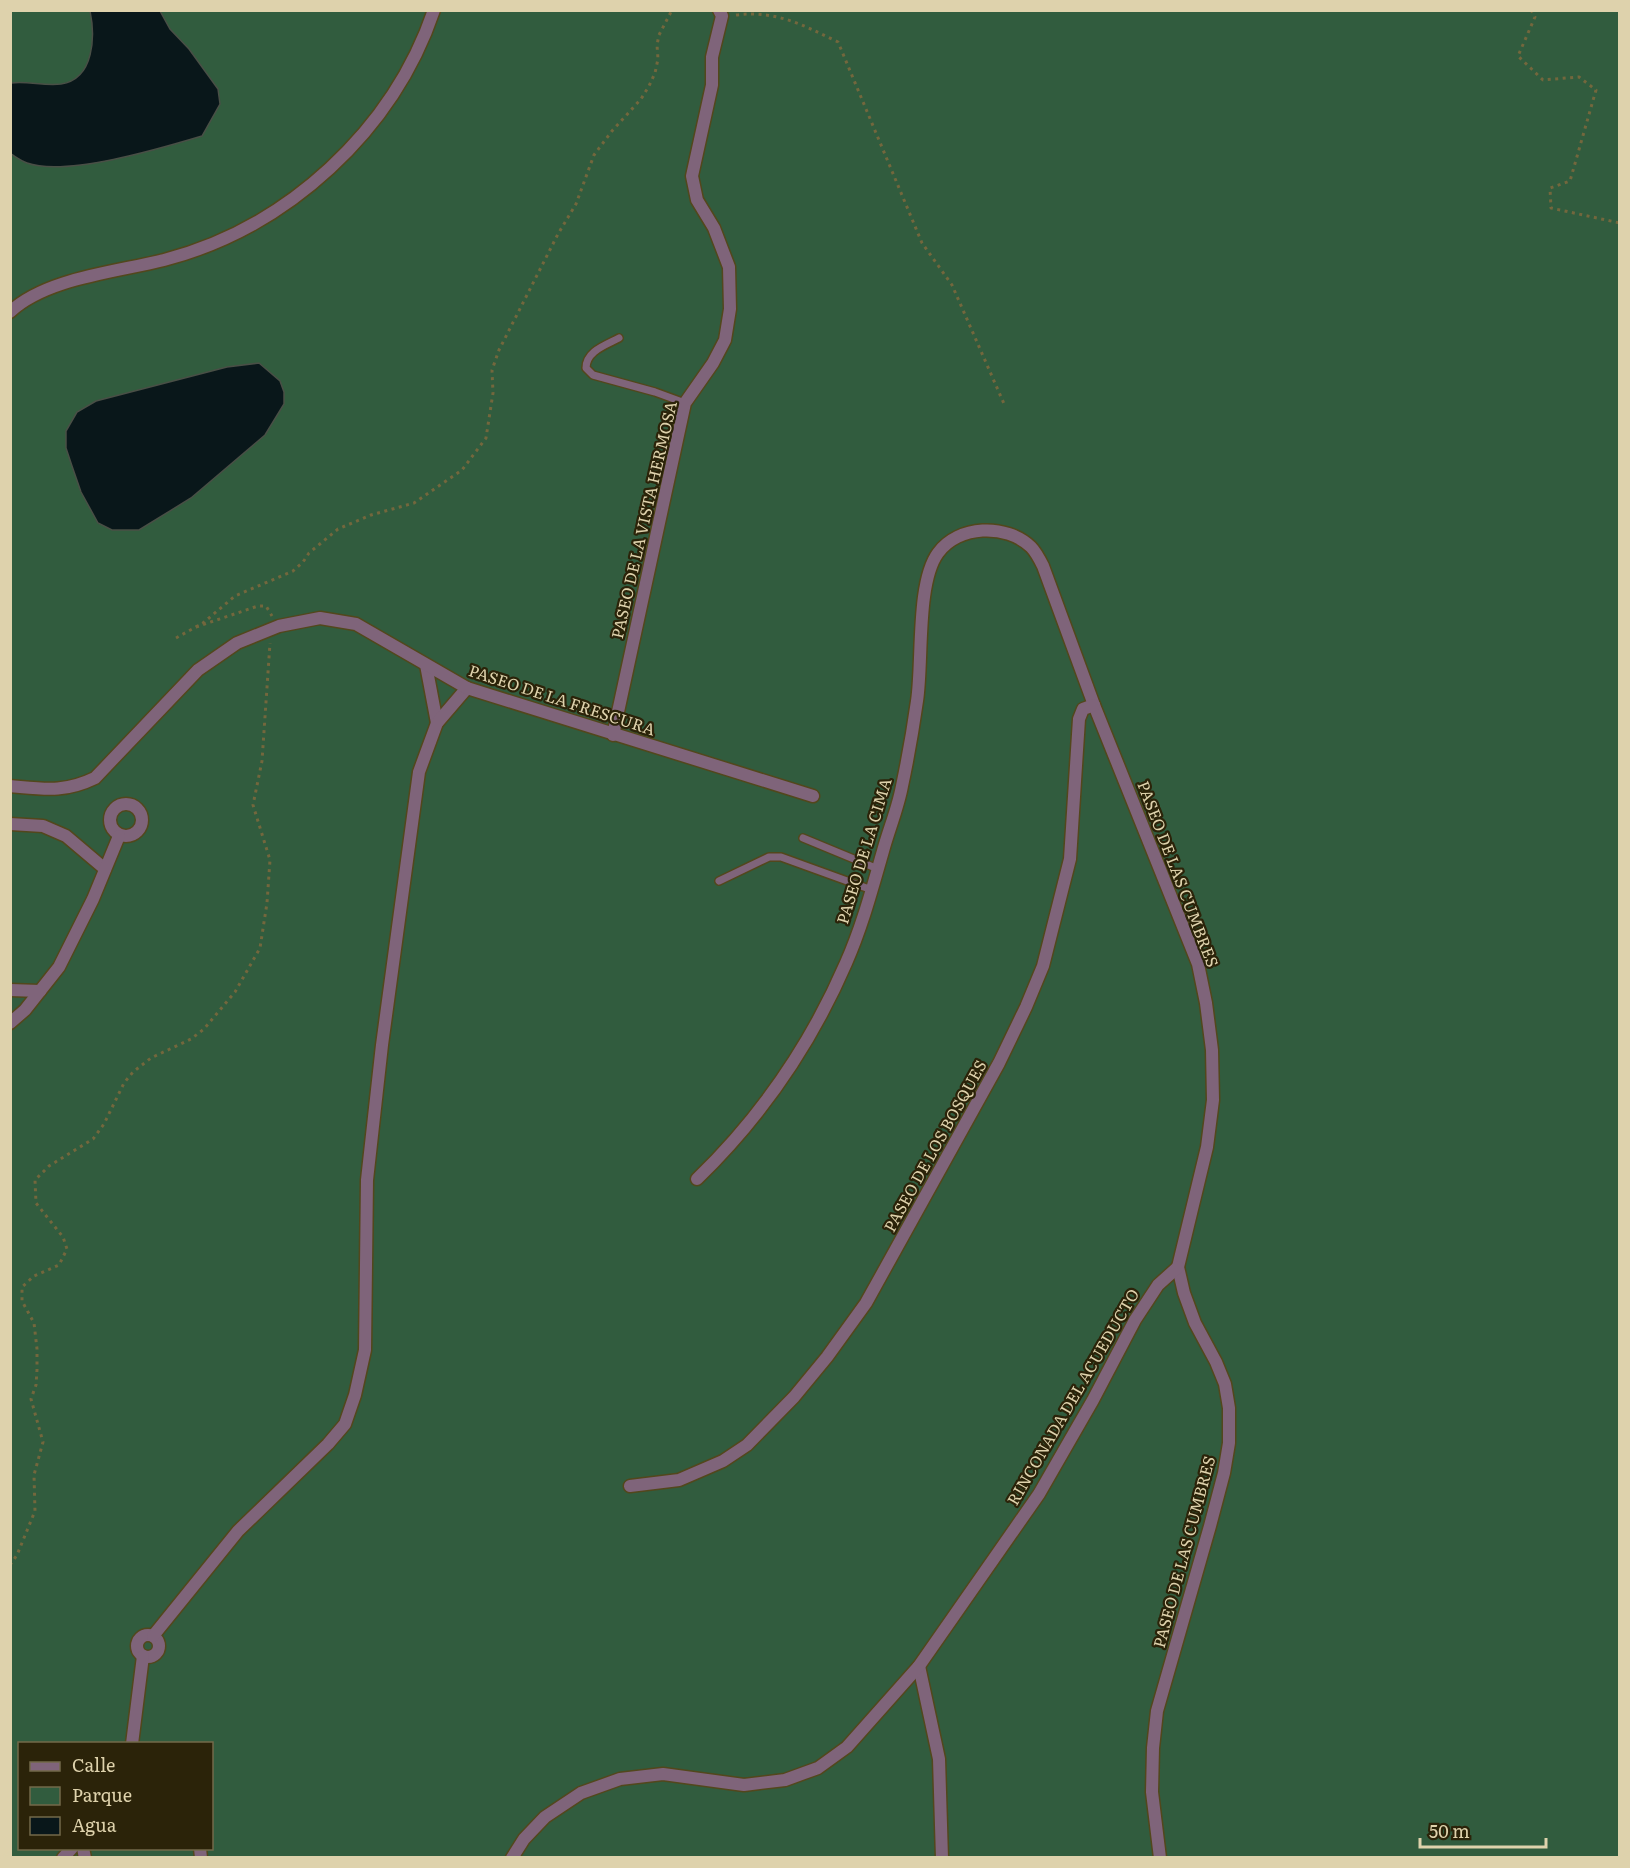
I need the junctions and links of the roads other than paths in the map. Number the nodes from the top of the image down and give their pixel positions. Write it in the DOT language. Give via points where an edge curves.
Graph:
graph roads {
  1 [pos="434,10"];
  2 [pos="721,13"];
  3 [pos="10,312"];
  4 [pos="618,338"];
  5 [pos="685,403"];
  6 [pos="996,531"];
  7 [pos="426,665"];
  8 [pos="467,688"];
  9 [pos="1094,705"];
  10 [pos="437,723"];
  11 [pos="613,735"];
  12 [pos="10,786"];
  13 [pos="813,796"];
  14 [pos="10,824"];
  15 [pos="119,836"];
  16 [pos="803,838"];
  17 [pos="105,869"];
  18 [pos="878,869"];
  19 [pos="720,881"];
  20 [pos="872,890"];
  21 [pos="10,990"];
  22 [pos="40,991"];
  23 [pos="10,1023"];
  24 [pos="697,1179"];
  25 [pos="1178,1267"];
  26 [pos="630,1486"];
  27 [pos="919,1666"];
  28 [pos="132,1742"];
  29 [pos="512,1857"];
  30 [pos="942,1857"];
  31 [pos="1160,1857"];
  1 -- 3 [label="street" via="411,62 368,127 344,154 284,205 207,246 40,291"];
  2 -- 5 [label="street, PASEO DE LA VISTA HERMOSA" via="712,57 712,85 692,176 697,200 714,228 729,267 730,309 725,340"];
  4 -- 5 [label="lane" via="586,360 586,368 593,375"];
  5 -- 11 [label="street, PASEO DE LA VISTA HERMOSA"];
  6 -- 9 [label="street, PASEO DE LAS CUMBRES" via="1017,537 1032,548 1044,566"];
  6 -- 18 [label="street, PASEO DE LA CIMA" via="962,535 938,552 929,568 914,720 902,788"];
  7 -- 8 [label="street, PASEO DE LA FRESCURA"];
  7 -- 10 [label="street"];
  7 -- 12 [label="street, PASEO DE LA FRESCURA" via="356,624 320,618 273,628 237,644 198,670 95,778 76,787"];
  8 -- 10 [label="street"];
  8 -- 11 [label="street, PASEO DE LA FRESCURA"];
  9 -- 25 [label="street, PASEO DE LAS CUMBRES" via="1195,955 1206,1003 1213,1100 1207,1147"];
  9 -- 26 [label="street, PASEO DE LOS BOSQUES" via="1083,709 1079,719 1070,859 1043,966 999,1063 866,1303 794,1397 747,1445 687,1477"];
  10 -- 28 [label="street" via="419,772 382,1045 367,1180 365,1350 354,1395 345,1424 334,1437 238,1531 153,1636 139,1639 137,1649 143,1656"];
  11 -- 13 [label="street, PASEO DE LA FRESCURA"];
  14 -- 17 [label="street" via="43,826 66,836"];
  15 -- 17 [label="street"];
  16 -- 18 [label="lane"];
  17 -- 22 [label="street" via="59,967"];
  18 -- 20 [label="street, PASEO DE LA CIMA"];
  19 -- 20 [label="lane" via="769,857 781,857"];
  20 -- 24 [label="street, PASEO DE LA CIMA" via="846,963 788,1069 753,1120"];
  21 -- 22 [label="street"];
  22 -- 23 [label="street"];
  25 -- 27 [label="street, RINCONADA DEL ACUEDUCTO" via="1158,1285 1135,1320 1039,1494"];
  25 -- 31 [label="street, PASEO DE LAS CUMBRES" via="1195,1323 1225,1384 1229,1443 1210,1526 1157,1711 1152,1792"];
  27 -- 29 [label="street, RINCONADA DEL ACUEDUCTO" via="847,1748 818,1768 785,1780 744,1785 663,1774 620,1779 581,1792 545,1817"];
  27 -- 30 [label="street" via="939,1759"];
}
